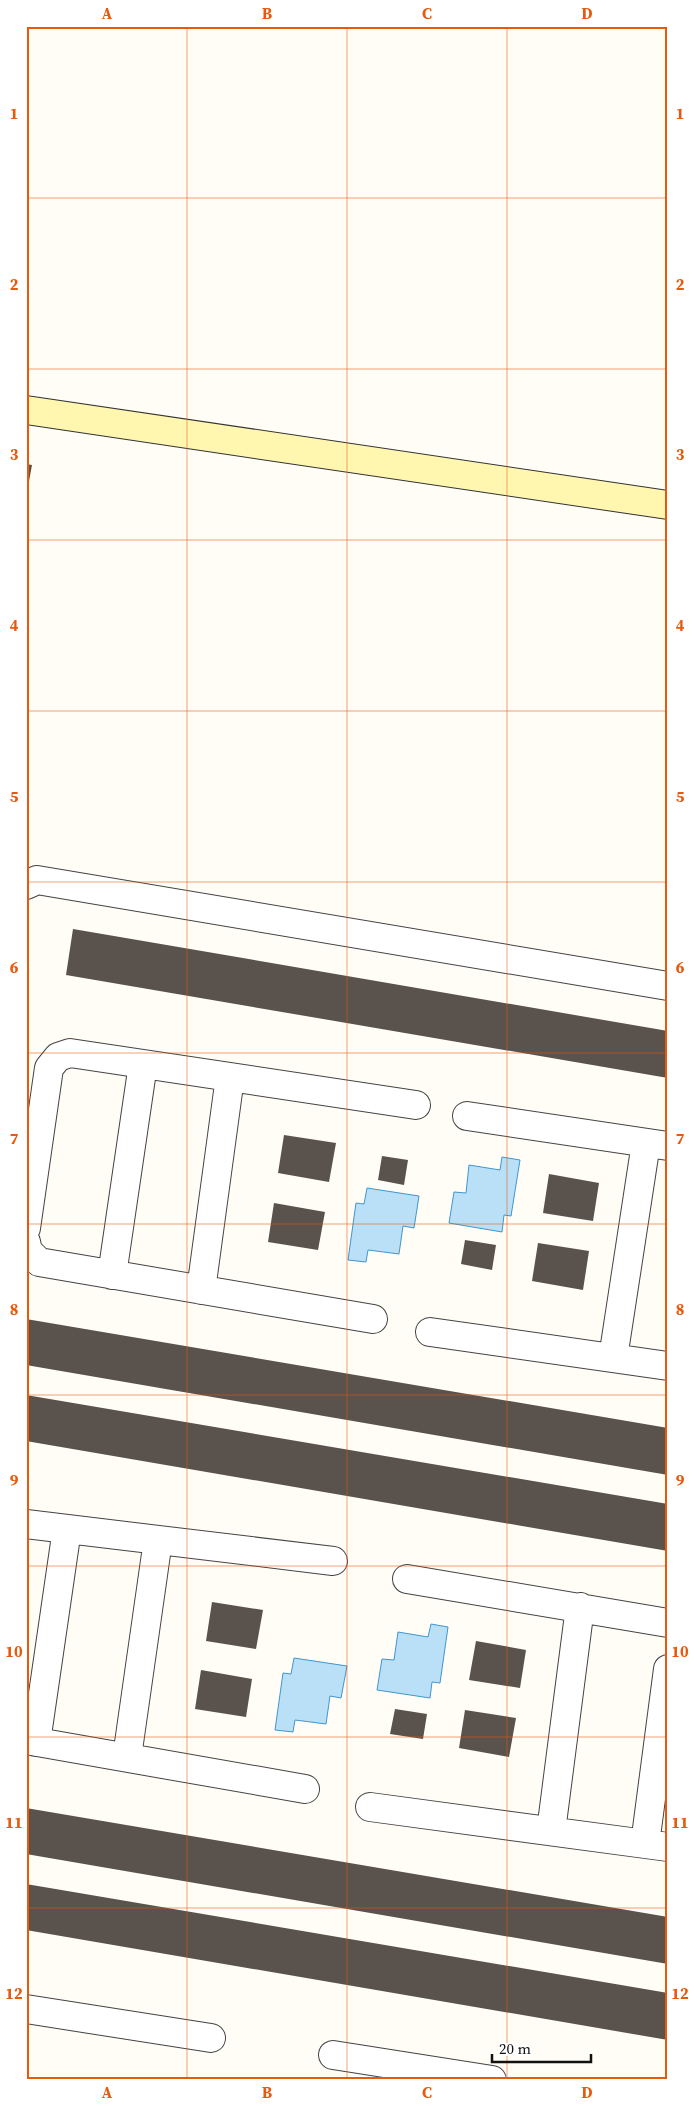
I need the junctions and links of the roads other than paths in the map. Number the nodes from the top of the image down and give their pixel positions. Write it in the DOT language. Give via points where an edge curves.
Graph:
graph roads {
  1 [pos="26,410"];
  2 [pos="668,505"];
  3 [pos="26,885"];
  4 [pos="668,986"];
  5 [pos="143,1064"];
  6 [pos="230,1077"];
  7 [pos="416,1105"];
  8 [pos="468,1116"];
  9 [pos="657,1145"];
  10 [pos="31,1167"];
  11 [pos="26,1228"];
  12 [pos="26,1242"];
  13 [pos="112,1275"];
  14 [pos="201,1290"];
  15 [pos="373,1319"];
  16 [pos="430,1332"];
  17 [pos="613,1358"];
  18 [pos="668,1366"];
  19 [pos="26,1524"];
  20 [pos="67,1529"];
  21 [pos="158,1540"];
  22 [pos="333,1561"];
  23 [pos="407,1579"];
  24 [pos="580,1607"];
  25 [pos="668,1622"];
  26 [pos="668,1669"];
  27 [pos="31,1741"];
  28 [pos="127,1757"];
  29 [pos="306,1789"];
  30 [pos="370,1807"];
  31 [pos="551,1831"];
  32 [pos="656,1845"];
  33 [pos="26,2009"];
  34 [pos="211,2038"];
  35 [pos="333,2055"];
  36 [pos="492,2080"];
  1 -- 2 [label="main road"];
  3 -- 4 [label="street" via="37,880"];
  5 -- 6 [label="street"];
  5 -- 10 [label="street" via="70,1052 58,1057 49,1068"];
  5 -- 13 [label="street"];
  6 -- 7 [label="street"];
  6 -- 14 [label="street"];
  8 -- 9 [label="street"];
  9 -- 17 [label="street"];
  10 -- 11 [label="street"];
  12 -- 13 [label="street" via="28,1251 40,1262"];
  13 -- 14 [label="street"];
  14 -- 15 [label="street"];
  16 -- 17 [label="street"];
  17 -- 18 [label="street"];
  19 -- 20 [label="street"];
  20 -- 21 [label="street"];
  20 -- 27 [label="street"];
  21 -- 22 [label="street"];
  21 -- 28 [label="street"];
  23 -- 24 [label="street"];
  24 -- 25 [label="street"];
  24 -- 31 [label="street"];
  26 -- 32 [label="street"];
  27 -- 28 [label="street"];
  28 -- 29 [label="street"];
  30 -- 31 [label="street"];
  31 -- 32 [label="street"];
  33 -- 34 [label="street"];
  35 -- 36 [label="street"];
}
